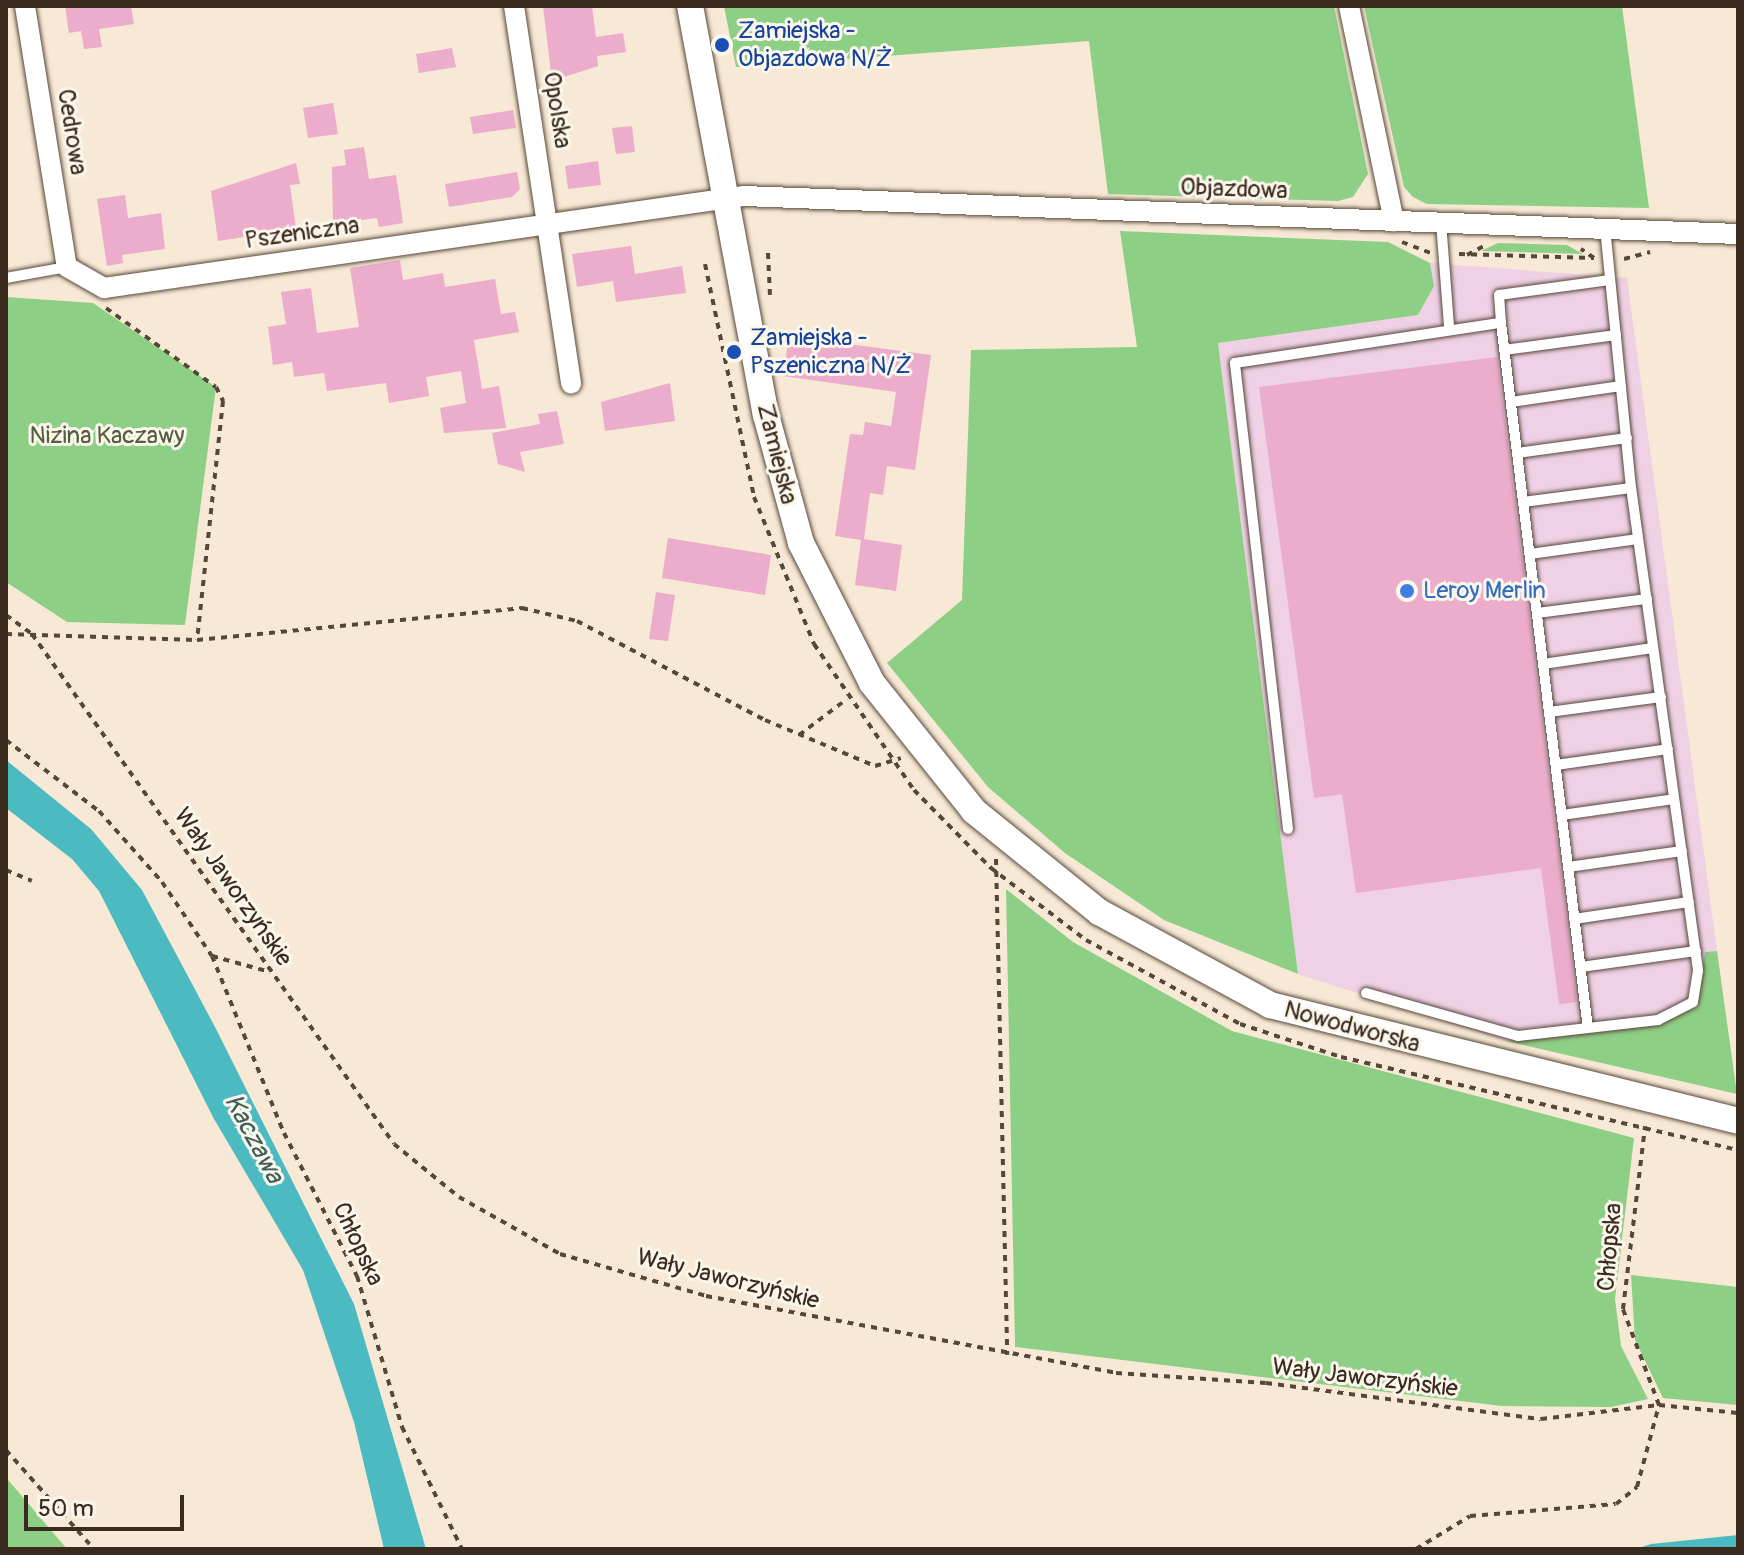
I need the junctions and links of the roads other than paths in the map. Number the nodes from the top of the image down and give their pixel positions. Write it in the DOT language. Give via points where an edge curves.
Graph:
graph roads {
  1 [pos="25,6"];
  2 [pos="514,6"];
  3 [pos="690,6"];
  4 [pos="1349,6"];
  5 [pos="729,197"];
  6 [pos="1394,221"];
  7 [pos="1441,222"];
  8 [pos="549,223"];
  9 [pos="1605,229"];
  10 [pos="1738,234"];
  11 [pos="67,267"];
  12 [pos="6,278"];
  13 [pos="1610,280"];
  14 [pos="1501,323"];
  15 [pos="1449,327"];
  16 [pos="1616,335"];
  17 [pos="1504,350"];
  18 [pos="571,384"];
  19 [pos="1621,386"];
  20 [pos="1511,402"];
  21 [pos="1627,438"];
  22 [pos="1517,453"];
  23 [pos="1631,488"];
  24 [pos="1523,502"];
  25 [pos="1638,539"];
  26 [pos="1530,554"];
  27 [pos="1647,599"];
  28 [pos="1537,613"];
  29 [pos="1653,648"];
  30 [pos="1543,664"];
  31 [pos="1661,697"];
  32 [pos="1549,712"];
  33 [pos="1668,749"];
  34 [pos="1556,765"];
  35 [pos="1674,799"];
  36 [pos="1562,815"];
  37 [pos="1288,829"];
  38 [pos="1005,841"];
  39 [pos="1682,851"];
  40 [pos="1568,867"];
  41 [pos="1689,902"];
  42 [pos="1574,919"];
  43 [pos="1696,951"];
  44 [pos="1581,967"];
  45 [pos="1366,993"];
  46 [pos="1588,1028"];
  47 [pos="1738,1121"];
  1 -- 11 [label="street, Cedrowa"];
  2 -- 8 [label="street, Opolska"];
  3 -- 5 [label="street, Zamiejska"];
  4 -- 6 [label="street"];
  5 -- 6 [label="street, Objazdowa"];
  5 -- 8 [label="street, Pszeniczna"];
  5 -- 38 [label="street, Zamiejska" via="766,415 801,543 847,643 919,748"];
  6 -- 7 [label="street, Objazdowa"];
  7 -- 9 [label="street, Objazdowa"];
  7 -- 15 [label="lane"];
  8 -- 11 [label="street, Pszeniczna" via="104,288"];
  8 -- 18 [label="street"];
  9 -- 10 [label="street, Objazdowa"];
  9 -- 13 [label="lane"];
  11 -- 12 [label="lane"];
  13 -- 14 [label="lane" via="1499,295"];
  13 -- 16 [label="lane"];
  14 -- 15 [label="lane"];
  14 -- 17 [label="lane"];
  15 -- 37 [label="lane" via="1235,363"];
  16 -- 17 [label="lane"];
  16 -- 19 [label="lane"];
  17 -- 20 [label="lane"];
  19 -- 20 [label="lane"];
  19 -- 21 [label="lane"];
  20 -- 22 [label="lane"];
  21 -- 22 [label="lane"];
  21 -- 23 [label="lane"];
  22 -- 24 [label="lane"];
  23 -- 24 [label="lane"];
  23 -- 25 [label="lane"];
  24 -- 26 [label="lane"];
  25 -- 26 [label="lane"];
  25 -- 27 [label="lane"];
  26 -- 28 [label="lane"];
  27 -- 28 [label="lane"];
  27 -- 29 [label="lane"];
  28 -- 30 [label="lane"];
  29 -- 30 [label="lane"];
  29 -- 31 [label="lane"];
  30 -- 32 [label="lane"];
  31 -- 32 [label="lane"];
  31 -- 33 [label="lane"];
  32 -- 34 [label="lane"];
  33 -- 34 [label="lane"];
  33 -- 35 [label="lane"];
  34 -- 36 [label="lane"];
  35 -- 36 [label="lane"];
  35 -- 39 [label="lane"];
  36 -- 40 [label="lane"];
  38 -- 47 [label="street, Nowodworska" via="1142,940 1270,1005"];
  39 -- 40 [label="lane"];
  39 -- 41 [label="lane"];
  40 -- 42 [label="lane"];
  41 -- 42 [label="lane"];
  41 -- 43 [label="lane"];
  42 -- 44 [label="lane"];
  43 -- 44 [label="lane"];
  43 -- 46 [label="lane" via="1693,1002 1658,1020"];
  44 -- 46 [label="lane"];
  45 -- 46 [label="lane" via="1518,1036"];
}
